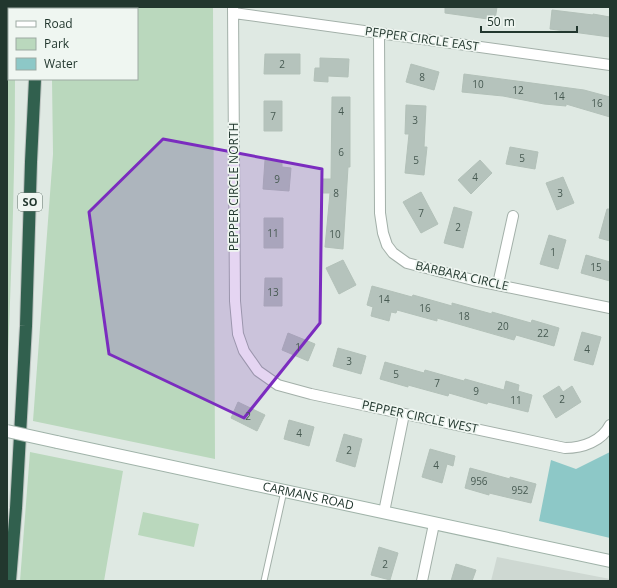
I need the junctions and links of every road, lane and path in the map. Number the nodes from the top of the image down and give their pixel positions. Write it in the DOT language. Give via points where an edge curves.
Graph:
graph roads {
  1 [pos="234,10"];
  2 [pos="379,33"];
  3 [pos="610,65"];
  4 [pos="35,80"];
  5 [pos="513,216"];
  6 [pos="498,284"];
  7 [pos="610,308"];
  8 [pos="252,363"];
  9 [pos="404,414"];
  10 [pos="610,425"];
  11 [pos="7,431"];
  12 [pos="284,491"];
  13 [pos="384,512"];
  14 [pos="434,524"];
  15 [pos="610,561"];
  16 [pos="10,581"];
  17 [pos="264,581"];
  18 [pos="422,581"];
  1 -- 2 [label="street, PEPPER CIRCLE EAST"];
  1 -- 8 [label="street, PEPPER CIRCLE NORTH" via="235,301 238,334"];
  2 -- 3 [label="street, PEPPER CIRCLE EAST"];
  2 -- 6 [label="street, BARBARA CIRCLE" via="380,213 387,245 407,263"];
  4 -- 16 [label="highway, SO" via="26,326"];
  5 -- 6 [label="street"];
  6 -- 7 [label="street, BARBARA CIRCLE"];
  8 -- 9 [label="street, PEPPER CIRCLE WEST" via="258,371 278,384 311,394"];
  9 -- 10 [label="street, PEPPER CIRCLE WEST" via="565,448 587,445 602,436"];
  9 -- 13 [label="street"];
  11 -- 12 [label="street, CARMANS ROAD, bridge"];
  12 -- 13 [label="street, CARMANS ROAD"];
  12 -- 17 [label="lane"];
  13 -- 14 [label="street, CARMANS ROAD"];
  14 -- 15 [label="street, CARMANS ROAD"];
  14 -- 18 [label="street"];
}
